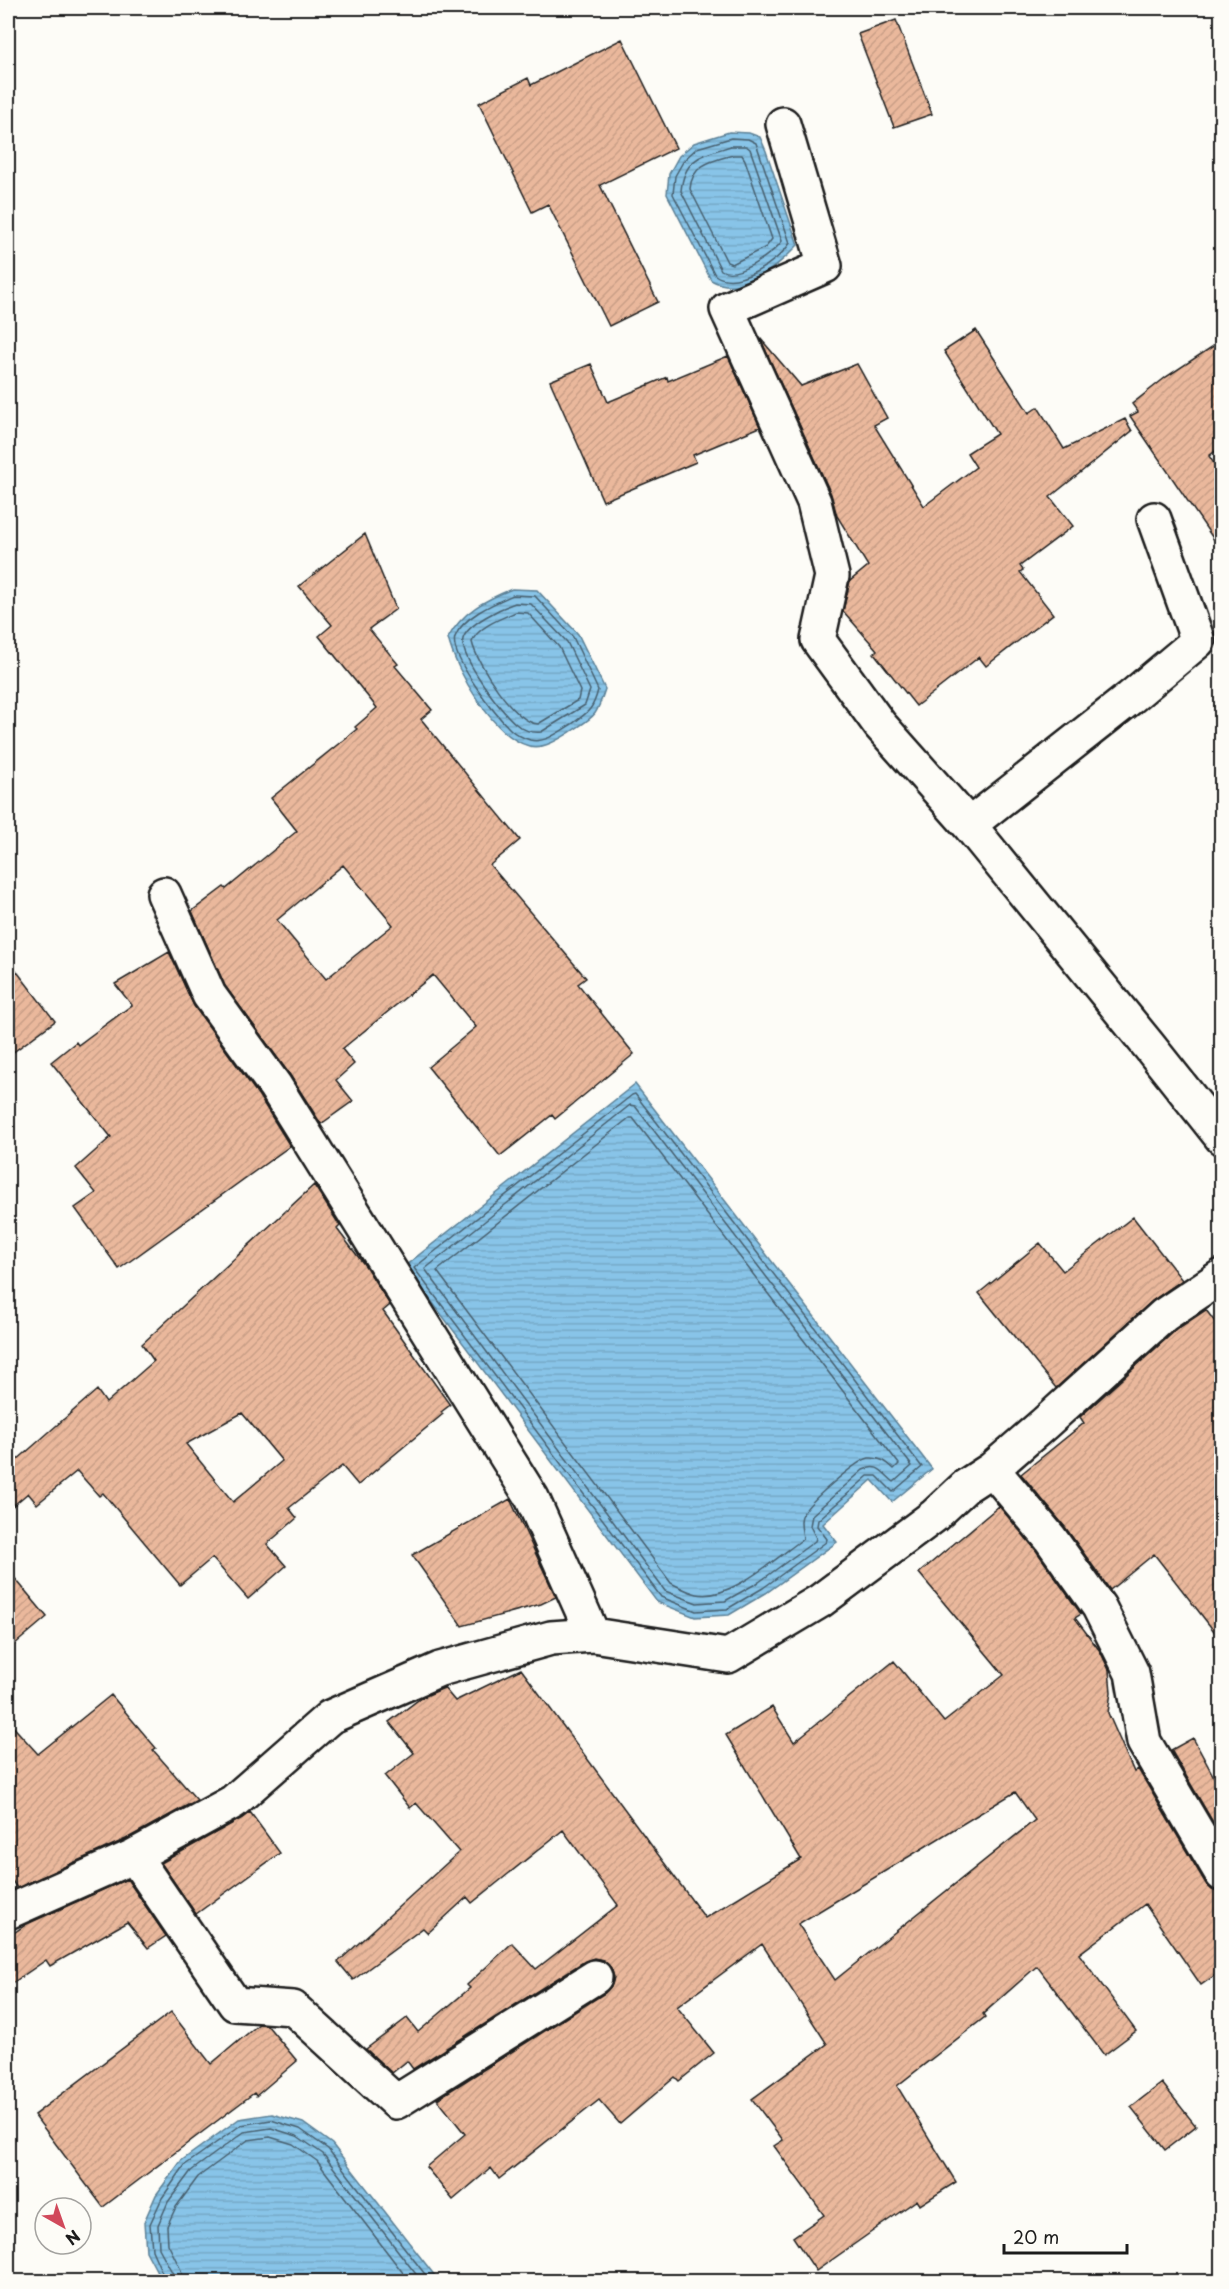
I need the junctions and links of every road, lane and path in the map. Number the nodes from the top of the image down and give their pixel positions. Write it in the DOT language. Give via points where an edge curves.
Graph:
graph roads {
  1 [pos="783,124"];
  2 [pos="1154,519"];
  3 [pos="969,825"];
  4 [pos="164,894"];
  5 [pos="1221,1138"];
  6 [pos="1221,1276"];
  7 [pos="992,1468"];
  8 [pos="593,1635"];
  9 [pos="134,1856"];
  10 [pos="1221,1874"];
  11 [pos="8,1912"];
  12 [pos="595,1977"];
  1 -- 3 [label="street" via="825,266 727,309 814,502 832,576 818,640 880,725"];
  2 -- 3 [label="street" via="1198,641"];
  3 -- 5 [label="street"];
  4 -- 8 [label="street" via="209,995 275,1086 532,1498"];
  6 -- 7 [label="street" via="1164,1315"];
  7 -- 8 [label="street" via="820,1602 728,1656"];
  7 -- 10 [label="street" via="1050,1538 1099,1607 1131,1673 1144,1742"];
  8 -- 9 [label="street" via="551,1638 440,1670 330,1718 233,1802"];
  9 -- 11 [label="street"];
  9 -- 12 [label="street" via="235,2004 293,2008 396,2102"];
}
